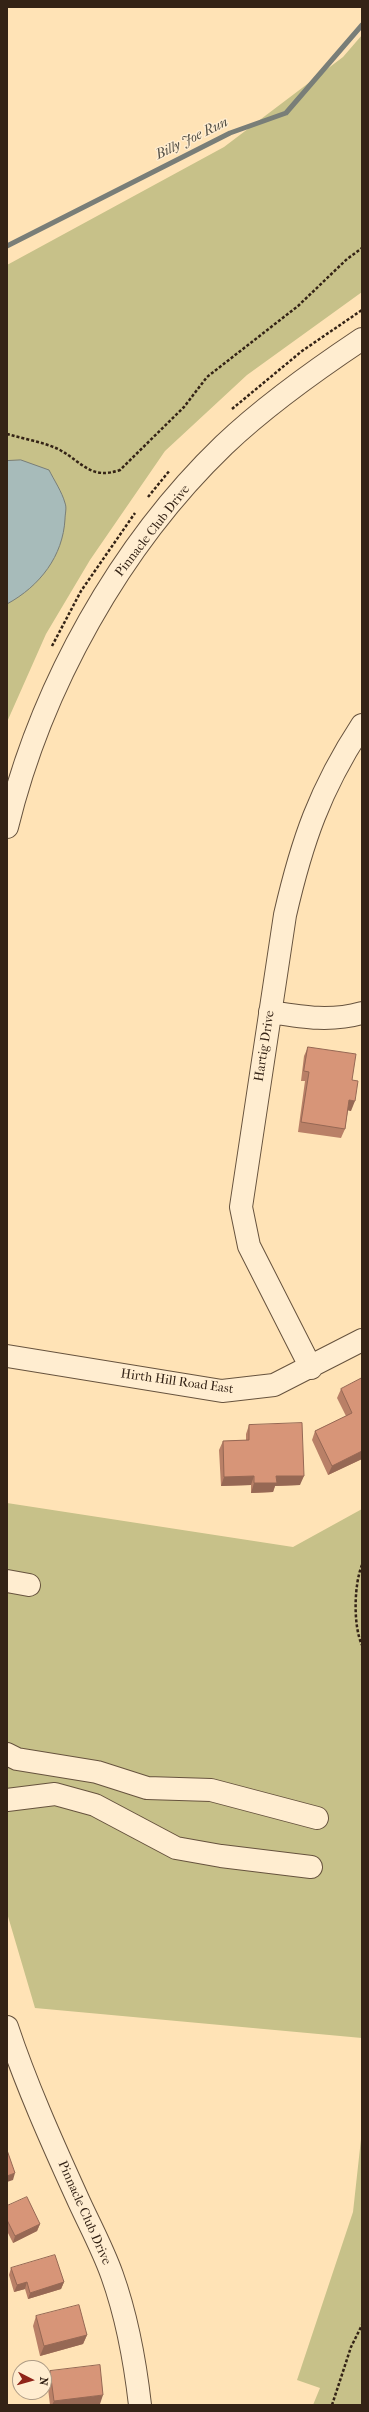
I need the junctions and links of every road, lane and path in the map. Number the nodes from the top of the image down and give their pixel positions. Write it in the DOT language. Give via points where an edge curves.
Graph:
graph roads {
  1 [pos="362,248"];
  2 [pos="362,339"];
  3 [pos="7,434"];
  4 [pos="362,725"];
  5 [pos="7,827"];
  6 [pos="270,1012"];
  7 [pos="362,1013"];
  8 [pos="362,1340"];
  9 [pos="7,1356"];
  10 [pos="311,1368"];
  11 [pos="362,1565"];
  12 [pos="7,1581"];
  13 [pos="28,1585"];
  14 [pos="362,1645"];
  15 [pos="7,1754"];
  16 [pos="7,1800"];
  17 [pos="317,1818"];
  18 [pos="311,1867"];
  19 [pos="7,2027"];
  20 [pos="362,2325"];
  21 [pos="140,2405"];
  22 [pos="332,2405"];
  1 -- 3 [label="path" via="298,306 207,377 184,407 120,470 107,475 90,471 59,450"];
  2 -- 5 [label="street, Pinnacle Club Drive" via="278,400 224,446 178,497 133,553 96,608 61,674 29,755"];
  4 -- 6 [label="street, Hartig Drive" via="342,754 308,827 285,915"];
  6 -- 7 [label="street" via="330,1019"];
  6 -- 10 [label="street, Hartig Drive" via="241,1207 249,1246"];
  8 -- 10 [label="street, Hirth Hill Road East"];
  9 -- 10 [label="street, Hirth Hill Road East" via="222,1391 274,1386"];
  11 -- 14 [label="path" via="356,1605 357,1635"];
  12 -- 13 [label="street"];
  15 -- 17 [label="street" via="17,1759 98,1772 147,1788 211,1790"];
  16 -- 18 [label="street" via="54,1794 96,1805 176,1848"];
  19 -- 21 [label="street, Pinnacle Club Drive" via="23,2074 112,2276 126,2321"];
  20 -- 22 [label="path" via="351,2347"];
}
